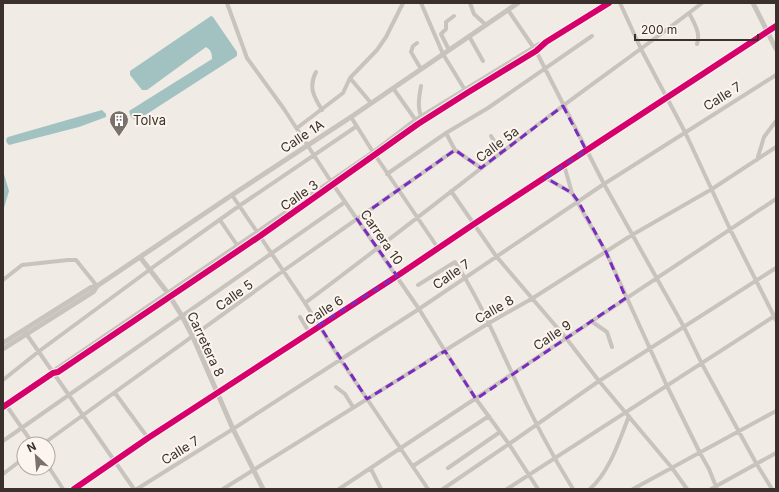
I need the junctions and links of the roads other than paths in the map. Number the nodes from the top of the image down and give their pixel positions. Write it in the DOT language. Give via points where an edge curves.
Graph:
graph roads {
  1 [pos="227,3"];
  2 [pos="403,3"];
  3 [pos="421,3"];
  4 [pos="470,3"];
  5 [pos="518,3"];
  6 [pos="609,3"];
  7 [pos="620,3"];
  8 [pos="702,3"];
  9 [pos="753,3"];
  10 [pos="508,10"];
  11 [pos="689,13"];
  12 [pos="454,16"];
  13 [pos="486,25"];
  14 [pos="776,26"];
  15 [pos="768,31"];
  16 [pos="469,36"];
  17 [pos="592,36"];
  18 [pos="417,43"];
  19 [pos="697,44"];
  20 [pos="535,49"];
  21 [pos="776,49"];
  22 [pos="449,50"];
  23 [pos="641,50"];
  24 [pos="443,54"];
  25 [pos="483,60"];
  26 [pos="421,69"];
  27 [pos="544,69"];
  28 [pos="316,72"];
  29 [pos="776,74"];
  30 [pos="350,78"];
  31 [pos="421,86"];
  32 [pos="393,88"];
  33 [pos="465,91"];
  34 [pos="667,98"];
  35 [pos="371,103"];
  36 [pos="563,106"];
  37 [pos="322,110"];
  38 [pos="351,117"];
  39 [pos="422,118"];
  40 [pos="776,121"];
  41 [pos="417,122"];
  42 [pos="357,126"];
  43 [pos="296,128"];
  44 [pos="685,132"];
  45 [pos="446,133"];
  46 [pos="491,136"];
  47 [pos="307,145"];
  48 [pos="776,147"];
  49 [pos="455,150"];
  50 [pos="586,150"];
  51 [pos="501,152"];
  52 [pos="374,153"];
  53 [pos="314,155"];
  54 [pos="757,161"];
  55 [pos="564,165"];
  56 [pos="481,168"];
  57 [pos="387,174"];
  58 [pos="546,178"];
  59 [pos="332,182"];
  60 [pos="604,184"];
  61 [pos="712,188"];
  62 [pos="398,190"];
  63 [pos="451,191"];
  64 [pos="572,193"];
  65 [pos="232,195"];
  66 [pos="776,199"];
  67 [pos="578,201"];
  68 [pos="345,202"];
  69 [pos="239,206"];
  70 [pos="417,218"];
  71 [pos="357,219"];
  72 [pos="220,220"];
  73 [pos="474,224"];
  74 [pos="730,229"];
  75 [pos="257,232"];
  76 [pos="632,235"];
  77 [pos="260,236"];
  78 [pos="237,245"];
  79 [pos="438,248"];
  80 [pos="378,249"];
  81 [pos="606,252"];
  82 [pos="271,254"];
  83 [pos="496,256"];
  84 [pos="140,257"];
  85 [pos="776,268"];
  86 [pos="151,270"];
  87 [pos="283,271"];
  88 [pos="397,276"];
  89 [pos="465,277"];
  90 [pos="656,278"];
  91 [pos="3,280"];
  92 [pos="756,281"];
  93 [pos="418,284"];
  94 [pos="97,286"];
  95 [pos="167,292"];
  96 [pos="171,297"];
  97 [pos="533,298"];
  98 [pos="626,298"];
  99 [pos="305,303"];
  100 [pos="419,308"];
  101 [pos="182,316"];
  102 [pos="300,317"];
  103 [pos="775,317"];
  104 [pos="591,321"];
  105 [pos="489,323"];
  106 [pos="319,326"];
  107 [pos="684,327"];
  108 [pos="25,332"];
  109 [pos="310,332"];
  110 [pos="193,337"];
  111 [pos="566,338"];
  112 [pos="3,343"];
  113 [pos="612,347"];
  114 [pos="650,348"];
  115 [pos="3,350"];
  116 [pos="445,351"];
  117 [pos="38,352"];
  118 [pos="340,359"];
  119 [pos="702,364"];
  120 [pos="53,373"];
  121 [pos="512,374"];
  122 [pos="3,380"];
  123 [pos="599,381"];
  124 [pos="667,386"];
  125 [pos="336,388"];
  126 [pos="115,393"];
  127 [pos="217,393"];
  128 [pos="69,395"];
  129 [pos="367,399"];
  130 [pos="476,399"];
  131 [pos="4,406"];
  132 [pos="353,407"];
  133 [pos="776,411"];
  134 [pos="627,414"];
  135 [pos="83,415"];
  136 [pos="489,416"];
  137 [pos="536,424"];
  138 [pos="22,428"];
  139 [pos="233,428"];
  140 [pos="739,431"];
  141 [pos="500,432"];
  142 [pos="28,436"];
  143 [pos="54,436"];
  144 [pos="148,438"];
  145 [pos="3,441"];
  146 [pos="509,444"];
  147 [pos="401,449"];
  148 [pos="700,453"];
  149 [pos="776,453"];
  150 [pos="555,459"];
  151 [pos="115,460"];
  152 [pos="756,463"];
  153 [pos="16,464"];
  154 [pos="413,466"];
  155 [pos="448,468"];
  156 [pos="672,468"];
  157 [pos="370,469"];
  158 [pos="254,470"];
  159 [pos="3,474"];
  160 [pos="55,476"];
  161 [pos="529,476"];
  162 [pos="716,488"];
  163 [pos="63,489"];
  164 [pos="74,489"];
  165 [pos="136,489"];
  166 [pos="222,489"];
  167 [pos="263,489"];
  168 [pos="340,489"];
  169 [pos="381,489"];
  170 [pos="428,489"];
  171 [pos="442,489"];
  172 [pos="507,489"];
  173 [pos="538,489"];
  174 [pos="574,489"];
  175 [pos="590,489"];
  176 [pos="633,489"];
  177 [pos="687,489"];
  178 [pos="711,489"];
  179 [pos="772,489"];
  1 -- 43 [label="street, Carrera 10" via="247,58"];
  2 -- 30 [label="street" via="377,50"];
  3 -- 24 [label="street"];
  4 -- 13 [label="street" via="474,14"];
  5 -- 10 [label="street, Calle 1A"];
  6 -- 20 [label="street, Calle 3" via="539,44"];
  7 -- 23 [label="street"];
  8 -- 11 [label="street, Calle 5a"];
  9 -- 15 [label="street"];
  10 -- 13 [label="street, Calle 1A"];
  10 -- 20 [label="street"];
  11 -- 19 [label="street" via="697,30"];
  11 -- 23 [label="street, Calle 5a"];
  12 -- 22 [label="street" via="446,22 446,29 441,33"];
  13 -- 16 [label="street, Calle 1A"];
  14 -- 15 [label="street, Calle 6"];
  15 -- 21 [label="street"];
  15 -- 34 [label="street, Calle 6"];
  16 -- 22 [label="street, Calle 1A"];
  16 -- 25 [label="street"];
  17 -- 27 [label="street"];
  18 -- 26 [label="street" via="411,52"];
  20 -- 27 [label="street"];
  20 -- 33 [label="street, Calle 3"];
  22 -- 24 [label="street, Calle 1A"];
  23 -- 34 [label="street"];
  23 -- 36 [label="street, Calle 5a"];
  24 -- 26 [label="street, Calle 1A"];
  24 -- 33 [label="street"];
  26 -- 32 [label="street, Calle 1A"];
  27 -- 36 [label="street"];
  27 -- 45 [label="street" via="488,108"];
  28 -- 37 [label="street" via="312,84 313,92"];
  29 -- 44 [label="street, Calle 7"];
  30 -- 35 [label="street"];
  30 -- 37 [label="street" via="343,93"];
  31 -- 39 [label="street" via="418,99"];
  32 -- 35 [label="street, Calle 1A"];
  32 -- 41 [label="street"];
  33 -- 39 [label="street, Calle 3"];
  34 -- 44 [label="street"];
  34 -- 50 [label="street, Calle 6"];
  35 -- 38 [label="street, Calle 1A"];
  36 -- 50 [label="street"];
  36 -- 51 [label="street, Calle 5a"];
  37 -- 43 [label="street"];
  38 -- 42 [label="street"];
  38 -- 47 [label="street, Calle 1A"];
  39 -- 41 [label="street, Calle 3"];
  40 -- 54 [label="street" via="764,137"];
  41 -- 52 [label="street, Calle 3"];
  42 -- 52 [label="street"];
  42 -- 53 [label="street"];
  43 -- 47 [label="street, Carrera 10"];
  44 -- 60 [label="street, Calle 7"];
  44 -- 61 [label="street"];
  45 -- 49 [label="street"];
  45 -- 57 [label="street"];
  46 -- 51 [label="street"];
  47 -- 53 [label="street, Carrera 10"];
  47 -- 65 [label="street, Calle 1A"];
  48 -- 54 [label="street, Calle 8"];
  49 -- 56 [label="street"];
  49 -- 62 [label="street, Calle 5"];
  50 -- 55 [label="street, Calle 6"];
  50 -- 60 [label="street"];
  51 -- 56 [label="street, Calle 5a"];
  52 -- 57 [label="street"];
  52 -- 59 [label="street, Calle 3"];
  53 -- 59 [label="street, Carrera 10"];
  53 -- 69 [label="street"];
  54 -- 61 [label="street, Calle 8"];
  55 -- 58 [label="street, Calle 6"];
  55 -- 64 [label="street"];
  56 -- 63 [label="street, Calle 5a"];
  57 -- 62 [label="street"];
  58 -- 64 [label="street"];
  58 -- 73 [label="street, Calle 6"];
  59 -- 68 [label="street, Carrera 10"];
  59 -- 75 [label="street, Calle 3"];
  59 -- 77 [label="street, Calle 3"];
  60 -- 67 [label="street, Calle 7"];
  60 -- 76 [label="street"];
  61 -- 74 [label="street"];
  61 -- 76 [label="street, Calle 8"];
  62 -- 70 [label="street"];
  62 -- 71 [label="street, Calle 5"];
  63 -- 70 [label="street, Calle 5a"];
  63 -- 73 [label="street"];
  64 -- 67 [label="street"];
  65 -- 69 [label="street"];
  65 -- 84 [label="street, Calle 1A"];
  66 -- 74 [label="street, Calle 9"];
  67 -- 81 [label="street"];
  67 -- 83 [label="street, Calle 7"];
  68 -- 71 [label="street, Carrera 10"];
  68 -- 82 [label="street"];
  69 -- 72 [label="street"];
  69 -- 75 [label="street"];
  70 -- 79 [label="street"];
  70 -- 80 [label="street, Calle 5a"];
  71 -- 80 [label="street, Carrera 10"];
  71 -- 87 [label="street, Calle 5"];
  72 -- 78 [label="street"];
  72 -- 86 [label="street"];
  73 -- 79 [label="street, Calle 6"];
  73 -- 83 [label="street"];
  74 -- 90 [label="street, Calle 9"];
  74 -- 92 [label="street"];
  75 -- 77 [label="street"];
  75 -- 78 [label="street, Calle 3"];
  76 -- 81 [label="street, Calle 8"];
  76 -- 90 [label="street"];
  77 -- 82 [label="street"];
  77 -- 96 [label="street, Calle 3"];
  78 -- 95 [label="street, Calle 3"];
  79 -- 88 [label="street, Calle 6"];
  80 -- 88 [label="street, Carrera 10"];
  80 -- 99 [label="street, Calle 5a"];
  81 -- 97 [label="street, Calle 8"];
  81 -- 98 [label="street"];
  82 -- 87 [label="street"];
  82 -- 101 [label="street"];
  83 -- 89 [label="street, Calle 7"];
  83 -- 97 [label="street"];
  84 -- 86 [label="street, Carretera 8"];
  84 -- 94 [label="street, Calle 1A"];
  85 -- 92 [label="street"];
  86 -- 95 [label="street, Carretera 8"];
  86 -- 117 [label="street"];
  87 -- 99 [label="street"];
  87 -- 110 [label="street, Calle 5"];
  88 -- 100 [label="street, Carrera 10"];
  88 -- 106 [label="street, Calle 6"];
  89 -- 93 [label="street" via="454,262"];
  89 -- 100 [label="street, Calle 7"];
  89 -- 105 [label="street"];
  90 -- 98 [label="street, Calle 9"];
  90 -- 107 [label="street"];
  91 -- 94 [label="street" via="22,265 76,260"];
  92 -- 103 [label="street"];
  92 -- 107 [label="street"];
  94 -- 108 [label="street, Calle 1A" via="93,292"];
  95 -- 96 [label="street, Carretera 8"];
  95 -- 120 [label="street, Calle 3" via="56,368"];
  96 -- 101 [label="street, Carretera 8"];
  96 -- 120 [label="street, Calle 3"];
  97 -- 105 [label="street, Calle 8"];
  97 -- 111 [label="street"];
  98 -- 104 [label="street, Calle 9"];
  98 -- 114 [label="street"];
  99 -- 106 [label="street"];
  100 -- 116 [label="street, Carrera 10"];
  100 -- 118 [label="street, Calle 7"];
  101 -- 110 [label="street, Carretera 8"];
  101 -- 128 [label="street"];
  102 -- 109 [label="street"];
  103 -- 119 [label="street"];
  104 -- 111 [label="street, Calle 9"];
  104 -- 113 [label="street" via="607,332"];
  105 -- 116 [label="street, Calle 8"];
  105 -- 121 [label="street"];
  106 -- 109 [label="street, Calle 6"];
  106 -- 118 [label="street"];
  107 -- 114 [label="street"];
  107 -- 119 [label="street"];
  108 -- 112 [label="street, Calle 1A"];
  108 -- 115 [label="street, Calle 1A"];
  108 -- 117 [label="street"];
  109 -- 127 [label="street, Calle 6"];
  110 -- 126 [label="street, Calle 5"];
  110 -- 127 [label="street, Carretera 8"];
  111 -- 121 [label="street, Calle 9"];
  111 -- 123 [label="street"];
  114 -- 123 [label="street"];
  114 -- 124 [label="street"];
  116 -- 129 [label="street, Calle 8"];
  116 -- 130 [label="street, Carrera 10"];
  117 -- 120 [label="street"];
  117 -- 122 [label="street"];
  118 -- 129 [label="street"];
  118 -- 139 [label="street, Calle 7"];
  119 -- 124 [label="street"];
  119 -- 140 [label="street"];
  120 -- 128 [label="street"];
  120 -- 131 [label="street, Calle 3"];
  121 -- 130 [label="street, Calle 9"];
  121 -- 137 [label="street"];
  123 -- 134 [label="street"];
  123 -- 137 [label="street"];
  124 -- 134 [label="street"];
  124 -- 148 [label="street"];
  125 -- 132 [label="street" via="345,394"];
  126 -- 135 [label="street, Calle 5"];
  126 -- 144 [label="street"];
  127 -- 139 [label="street, Carretera 8"];
  127 -- 144 [label="street, Calle 6"];
  128 -- 135 [label="street"];
  128 -- 138 [label="street"];
  129 -- 132 [label="street, Calle 8"];
  129 -- 147 [label="street"];
  130 -- 136 [label="street, Carrera 10"];
  130 -- 147 [label="street, Calle 9"];
  131 -- 138 [label="street"];
  132 -- 158 [label="street, Calle 8"];
  133 -- 140 [label="street"];
  134 -- 150 [label="street"];
  134 -- 156 [label="street"];
  134 -- 175 [label="street" via="611,458"];
  135 -- 143 [label="street, Calle 5"];
  135 -- 151 [label="street"];
  136 -- 141 [label="street, Carrera 10"];
  136 -- 154 [label="street"];
  137 -- 146 [label="street"];
  137 -- 150 [label="street"];
  138 -- 142 [label="street"];
  138 -- 145 [label="street"];
  139 -- 158 [label="street, Carretera 8"];
  139 -- 165 [label="street, Calle 7"];
  140 -- 148 [label="street"];
  140 -- 152 [label="street"];
  141 -- 146 [label="street, Carrera 10"];
  141 -- 155 [label="street"];
  144 -- 151 [label="street, Calle 6"];
  146 -- 161 [label="street, Carrera 10"];
  146 -- 171 [label="street"];
  147 -- 154 [label="street"];
  147 -- 157 [label="street, Calle 9"];
  148 -- 156 [label="street"];
  148 -- 162 [label="street"];
  149 -- 152 [label="street"];
  150 -- 161 [label="street"];
  150 -- 174 [label="street"];
  151 -- 164 [label="street, Calle 6"];
  151 -- 165 [label="street"];
  152 -- 162 [label="street"];
  152 -- 179 [label="street"];
  153 -- 159 [label="street"];
  154 -- 170 [label="street"];
  156 -- 176 [label="street"];
  156 -- 177 [label="street"];
  157 -- 168 [label="street, Calle 9"];
  157 -- 169 [label="street"];
  158 -- 166 [label="street, Calle 8"];
  158 -- 167 [label="street, Carretera 8"];
  160 -- 163 [label="street"];
  161 -- 172 [label="street"];
  161 -- 173 [label="street, Carrera 10"];
  162 -- 178 [label="street"];
}
